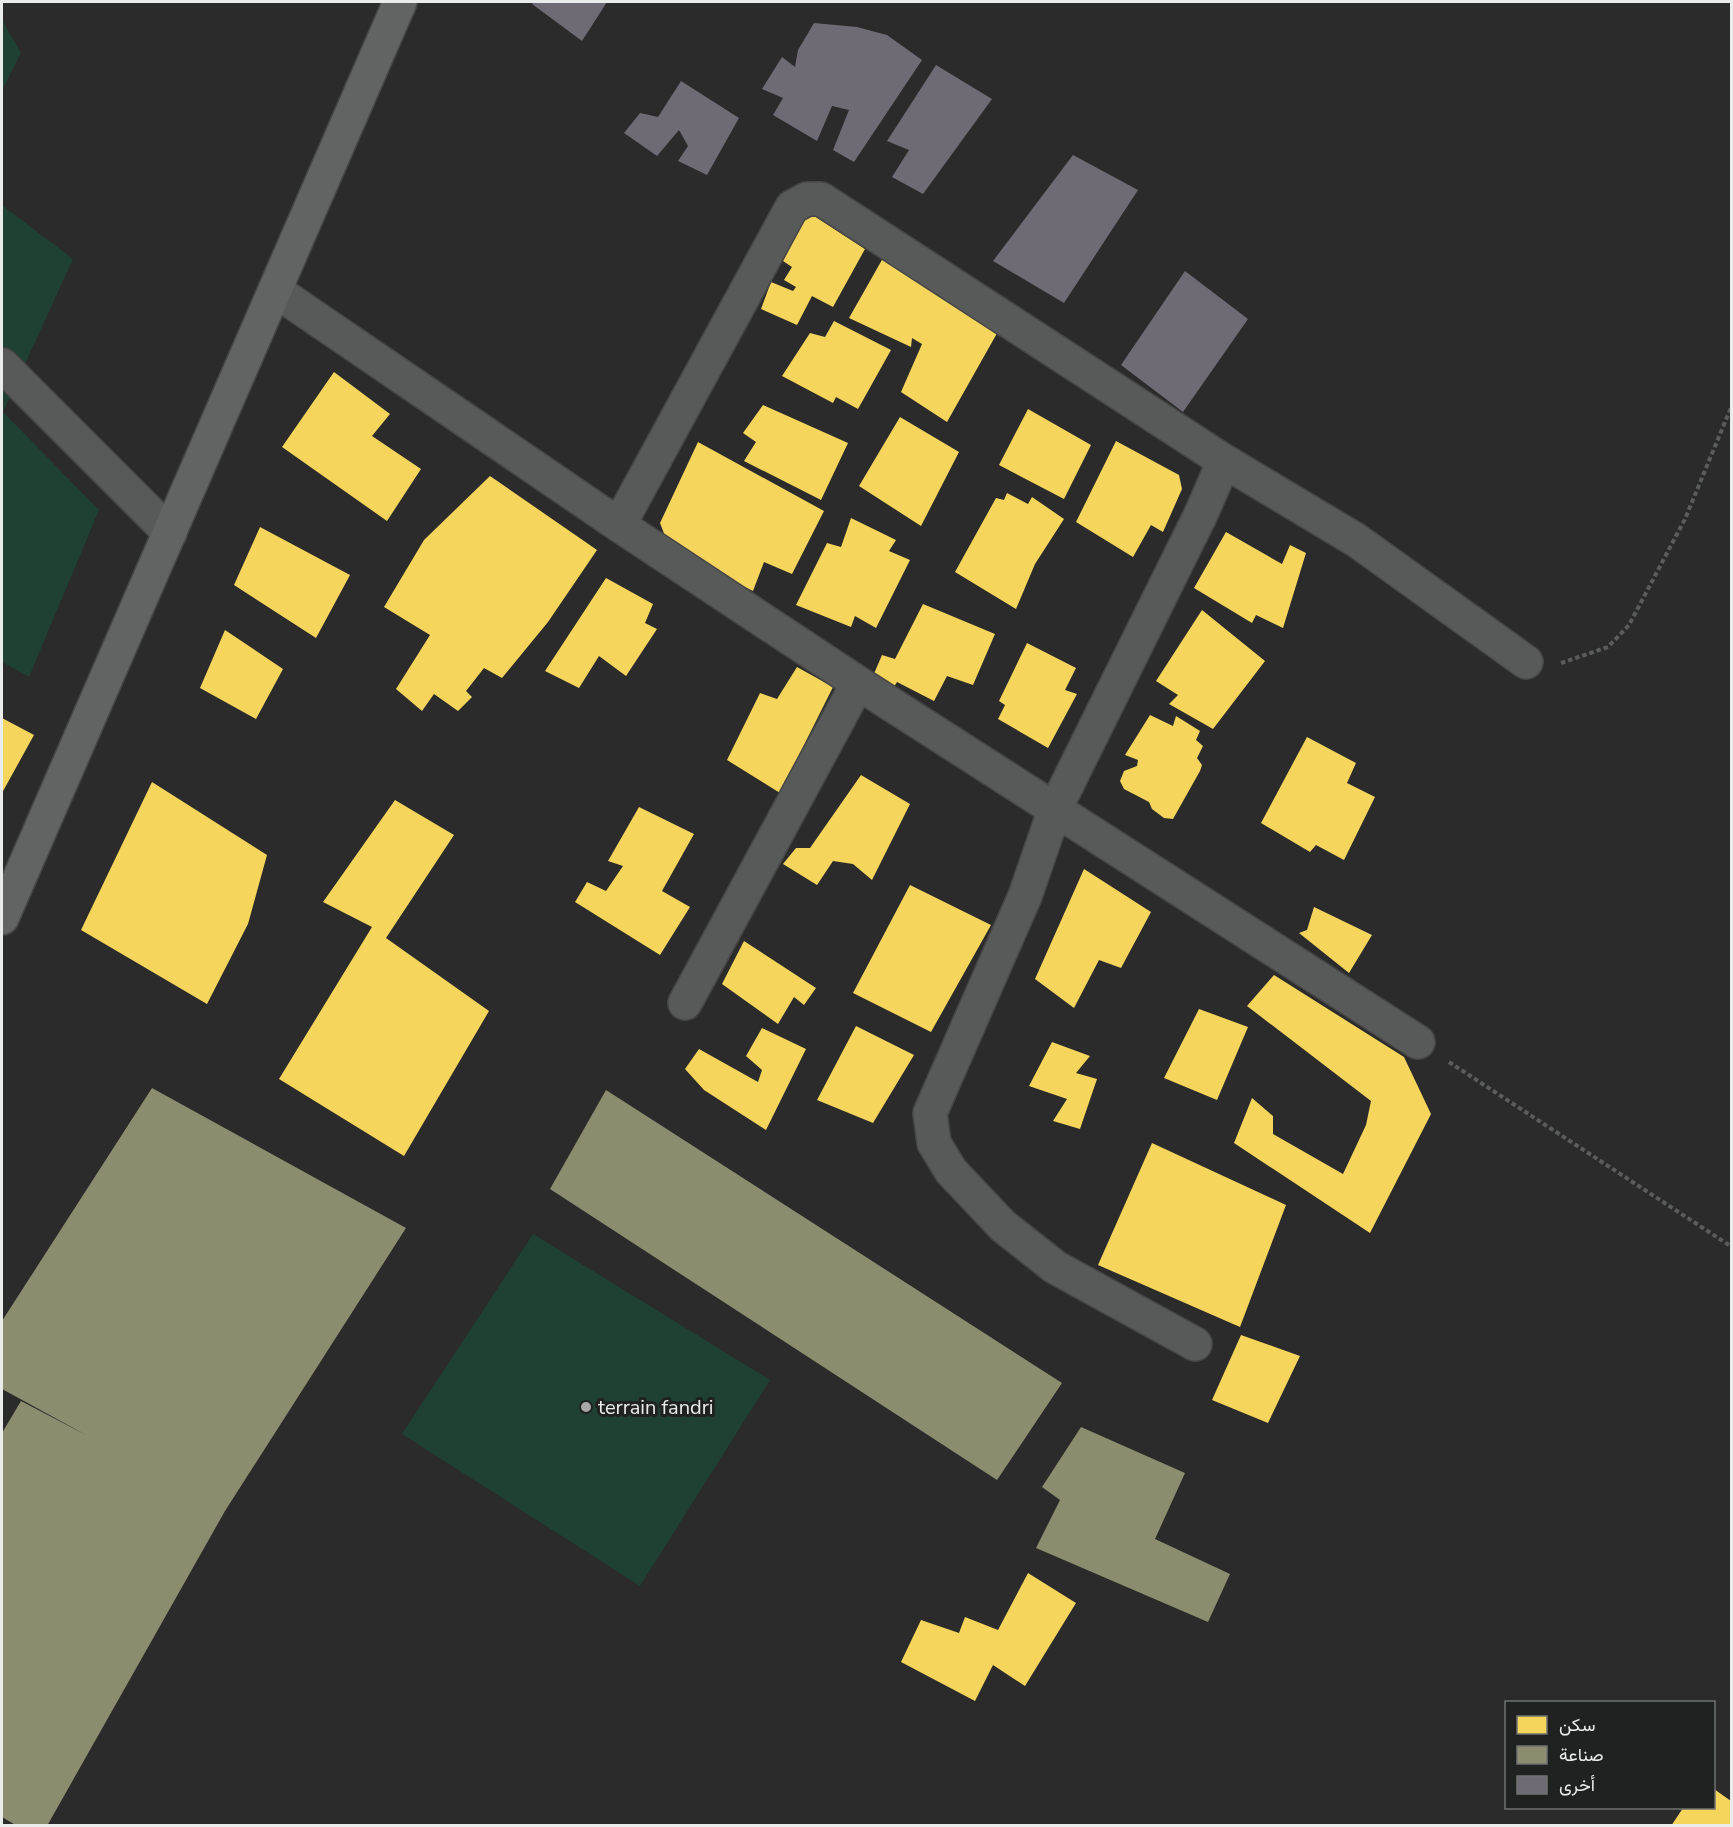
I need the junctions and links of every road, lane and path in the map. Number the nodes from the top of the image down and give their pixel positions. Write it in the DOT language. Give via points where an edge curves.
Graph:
graph roads {
  1 [pos="399,2"];
  2 [pos="276,291"];
  3 [pos="2,365"];
  4 [pos="1731,405"];
  5 [pos="1224,461"];
  6 [pos="619,525"];
  7 [pos="170,533"];
  8 [pos="1526,662"];
  9 [pos="858,682"];
  10 [pos="1055,809"];
  11 [pos="2,918"];
  12 [pos="685,1004"];
  13 [pos="1418,1042"];
  14 [pos="1731,1247"];
  15 [pos="1195,1344"];
  1 -- 2 [label="main road"];
  2 -- 6 [label="street"];
  2 -- 7 [label="main road"];
  3 -- 7 [label="street"];
  4 -- 8 [label="path" via="1685,519 1629,625 1608,647 1576,659 1550,666"];
  5 -- 6 [label="street" via="821,200 807,199 792,207"];
  5 -- 8 [label="street" via="1356,540"];
  5 -- 10 [label="street"];
  6 -- 9 [label="street"];
  7 -- 11 [label="main road"];
  9 -- 10 [label="street"];
  9 -- 12 [label="street"];
  10 -- 13 [label="street"];
  10 -- 15 [label="street" via="1025,896 930,1113 934,1143 951,1172 1003,1226 1055,1267"];
  13 -- 14 [label="path"];
}
